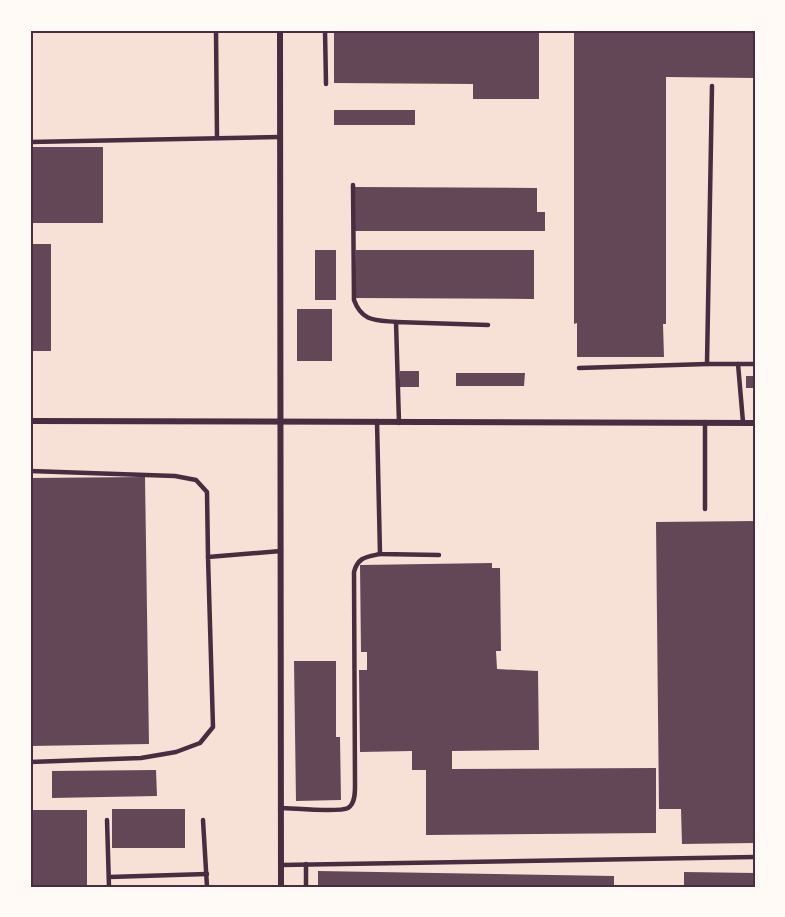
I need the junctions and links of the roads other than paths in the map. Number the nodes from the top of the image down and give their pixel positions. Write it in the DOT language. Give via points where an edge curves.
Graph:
graph roads {
  1 [pos="216,30"];
  2 [pos="280,30"];
  3 [pos="325,30"];
  4 [pos="326,84"];
  5 [pos="712,86"];
  6 [pos="280,137"];
  7 [pos="217,138"];
  8 [pos="30,142"];
  9 [pos="352,185"];
  10 [pos="396,322"];
  11 [pos="488,325"];
  12 [pos="707,364"];
  13 [pos="738,364"];
  14 [pos="755,364"];
  15 [pos="579,368"];
  16 [pos="280,421"];
  17 [pos="30,422"];
  18 [pos="377,422"];
  19 [pos="705,422"];
  20 [pos="399,423"];
  21 [pos="743,423"];
  22 [pos="755,423"];
  23 [pos="30,471"];
  24 [pos="705,509"];
  25 [pos="281,551"];
  26 [pos="380,555"];
  27 [pos="439,555"];
  28 [pos="208,557"];
  29 [pos="30,762"];
  30 [pos="280,808"];
  31 [pos="107,820"];
  32 [pos="203,820"];
  33 [pos="755,857"];
  34 [pos="306,864"];
  35 [pos="281,865"];
  36 [pos="207,874"];
  37 [pos="109,877"];
  38 [pos="109,887"];
  39 [pos="207,887"];
  40 [pos="281,887"];
  41 [pos="306,887"];
  1 -- 7 [label="lane"];
  2 -- 6 [label="street"];
  3 -- 4 [label="lane"];
  5 -- 12 [label="lane"];
  6 -- 7 [label="lane"];
  6 -- 16 [label="street"];
  7 -- 8 [label="lane"];
  9 -- 10 [label="lane" via="354,300 358,310 369,319"];
  10 -- 11 [label="lane"];
  10 -- 20 [label="lane"];
  12 -- 13 [label="lane"];
  12 -- 15 [label="lane"];
  13 -- 14 [label="lane"];
  13 -- 21 [label="lane"];
  16 -- 17 [label="street"];
  16 -- 18 [label="street"];
  16 -- 25 [label="street"];
  18 -- 20 [label="street"];
  18 -- 26 [label="lane"];
  19 -- 20 [label="street"];
  19 -- 21 [label="street"];
  19 -- 24 [label="lane"];
  21 -- 22 [label="street"];
  23 -- 28 [label="lane" via="196,480 207,492"];
  25 -- 28 [label="lane"];
  25 -- 30 [label="street"];
  26 -- 27 [label="lane"];
  26 -- 30 [label="lane" via="363,558 356,563 354,572 353,802 348,808 336,810"];
  28 -- 29 [label="lane" via="213,727 200,743 141,758"];
  30 -- 35 [label="street"];
  31 -- 37 [label="lane"];
  32 -- 36 [label="lane"];
  33 -- 34 [label="lane"];
  34 -- 35 [label="lane"];
  34 -- 41 [label="lane"];
  35 -- 40 [label="street"];
  36 -- 37 [label="lane"];
  36 -- 39 [label="lane"];
  37 -- 38 [label="lane"];
}
